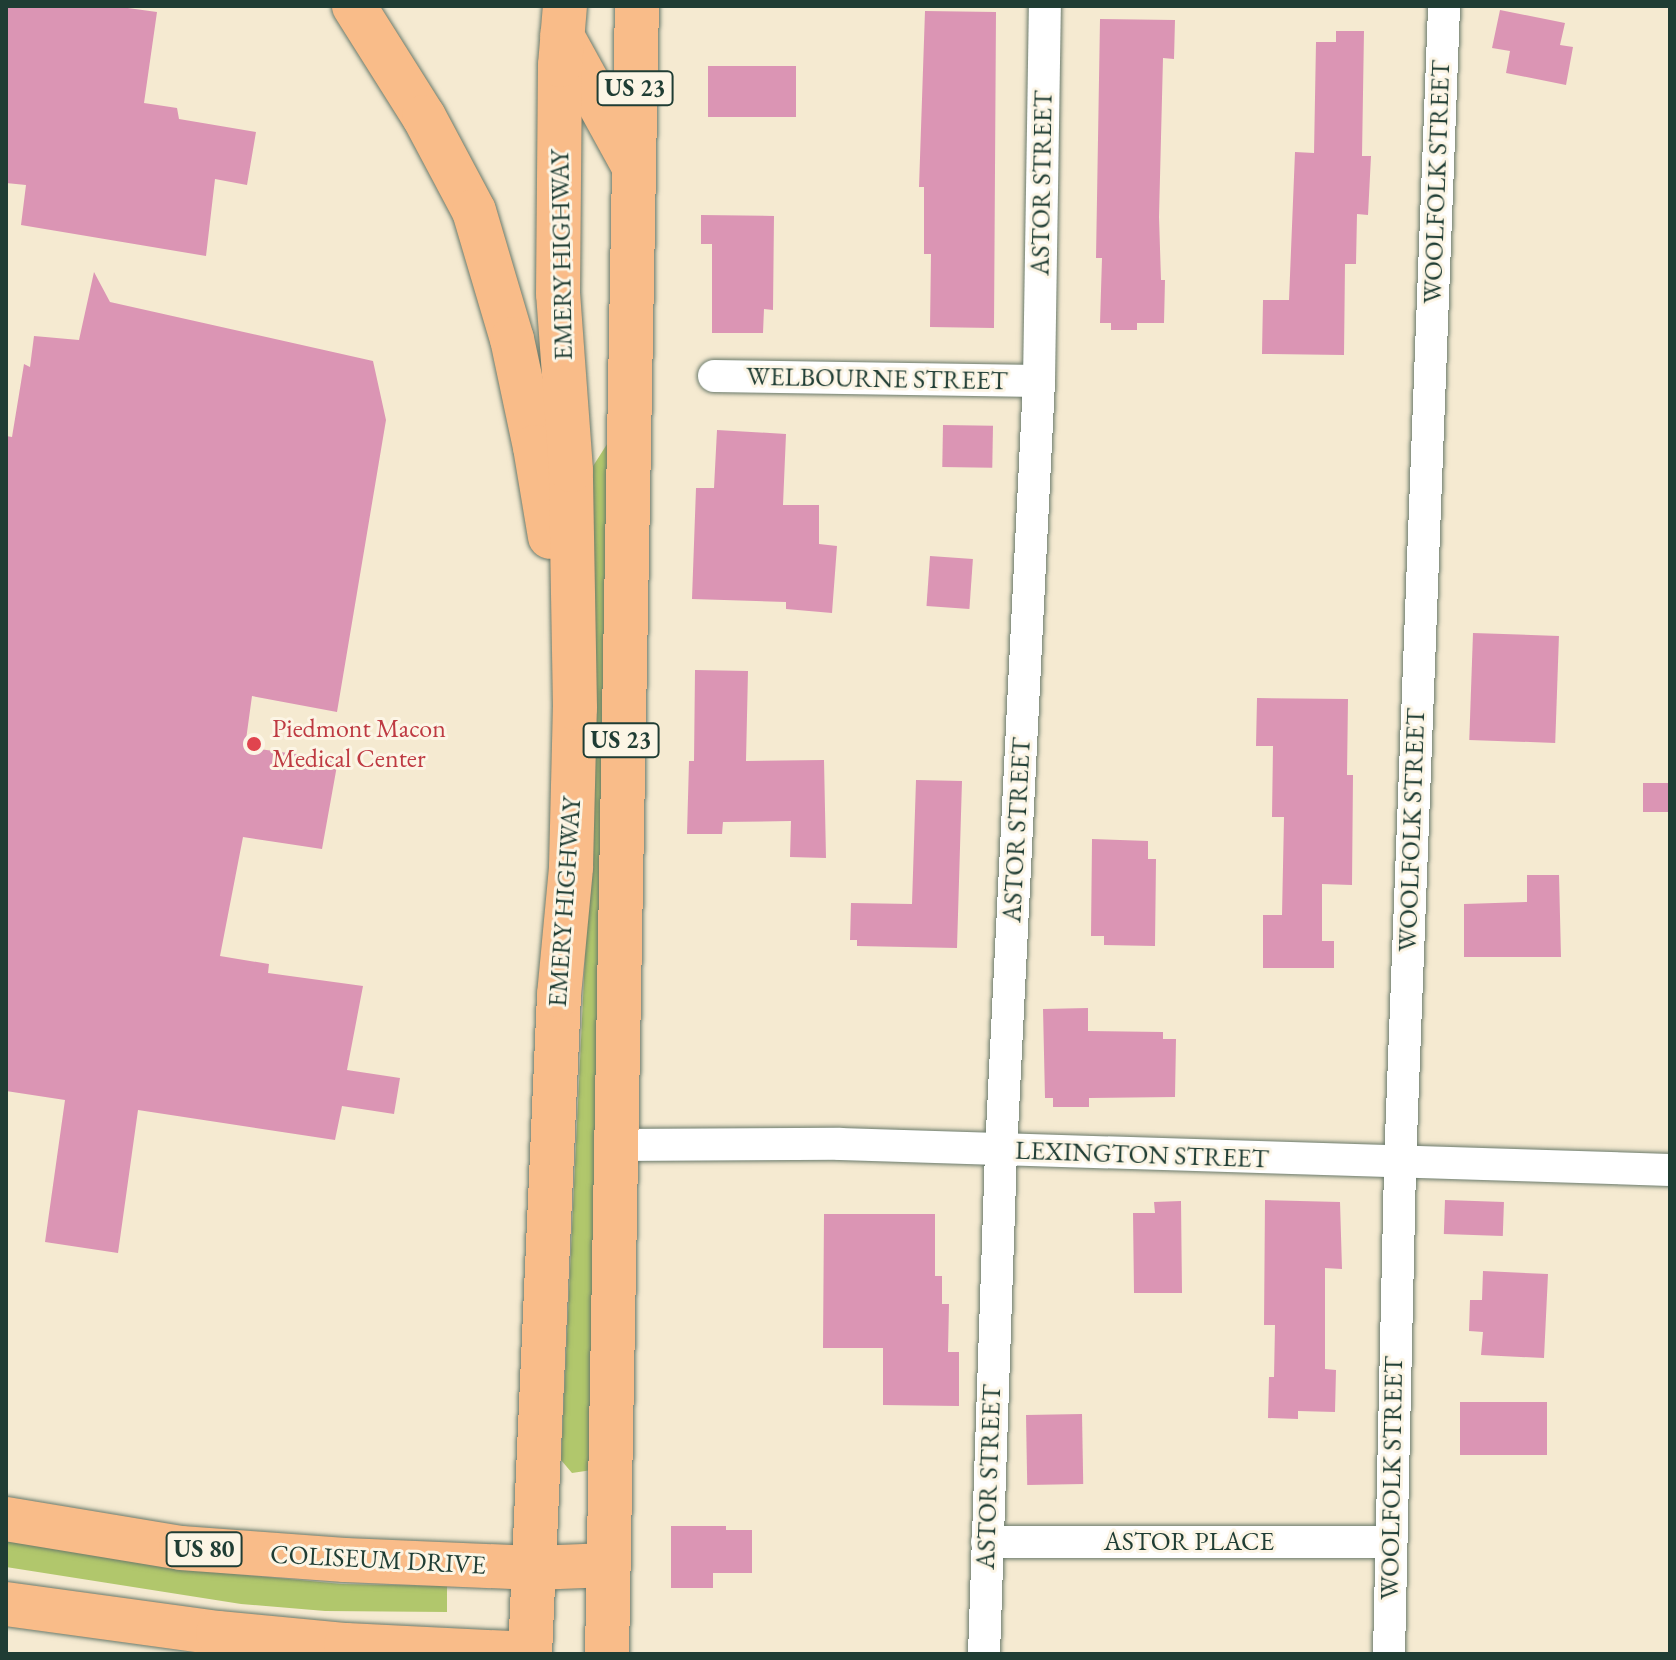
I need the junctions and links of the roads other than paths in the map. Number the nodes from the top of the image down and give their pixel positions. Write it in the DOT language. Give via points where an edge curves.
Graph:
graph roads {
  1 [pos="354,6"];
  2 [pos="637,6"];
  3 [pos="1045,6"];
  4 [pos="1444,6"];
  5 [pos="558,16"];
  6 [pos="636,171"];
  7 [pos="714,376"];
  8 [pos="1039,381"];
  9 [pos="575,708"];
  10 [pos="614,1145"];
  11 [pos="1001,1151"];
  12 [pos="1400,1164"];
  13 [pos="1670,1170"];
  14 [pos="6,1519"];
  15 [pos="987,1542"];
  16 [pos="1391,1542"];
  17 [pos="609,1565"];
  18 [pos="534,1568"];
  19 [pos="6,1604"];
  20 [pos="528,1654"];
  21 [pos="607,1654"];
  22 [pos="984,1654"];
  23 [pos="1389,1654"];
  1 -- 9 [label="main road" via="424,117 474,211 512,339 535,447"];
  2 -- 6 [label="main road, EMERY HIGHWAY / US 23"];
  3 -- 8 [label="street, ASTOR STREET"];
  4 -- 12 [label="street, WOOLFOLK STREET"];
  5 -- 6 [label="main road"];
  5 -- 9 [label="main road, EMERY HIGHWAY / US 23" via="558,294 571,470"];
  6 -- 10 [label="main road, EMERY HIGHWAY / US 23"];
  7 -- 8 [label="street, WELBOURNE STREET"];
  8 -- 11 [label="street, ASTOR STREET"];
  9 -- 18 [label="main road, EMERY HIGHWAY / US 23"];
  10 -- 11 [label="street, LEXINGTON STREET" via="840,1144"];
  10 -- 17 [label="main road, EMERY HIGHWAY / US 23"];
  11 -- 12 [label="street, LEXINGTON STREET"];
  11 -- 15 [label="street, ASTOR STREET"];
  12 -- 13 [label="street, LEXINGTON STREET"];
  12 -- 16 [label="street, WOOLFOLK STREET"];
  14 -- 18 [label="main road, COLISEUM DRIVE / US 80" via="181,1548"];
  15 -- 16 [label="street, ASTOR PLACE"];
  15 -- 22 [label="street, ASTOR STREET"];
  16 -- 23 [label="street, WOOLFOLK STREET"];
  17 -- 18 [label="main road, COLISEUM DRIVE / US 80"];
  17 -- 21 [label="main road, EMERY HIGHWAY / US 23"];
  18 -- 20 [label="main road, EMERY HIGHWAY / US 23"];
  19 -- 20 [label="main road" via="232,1635"];
}
